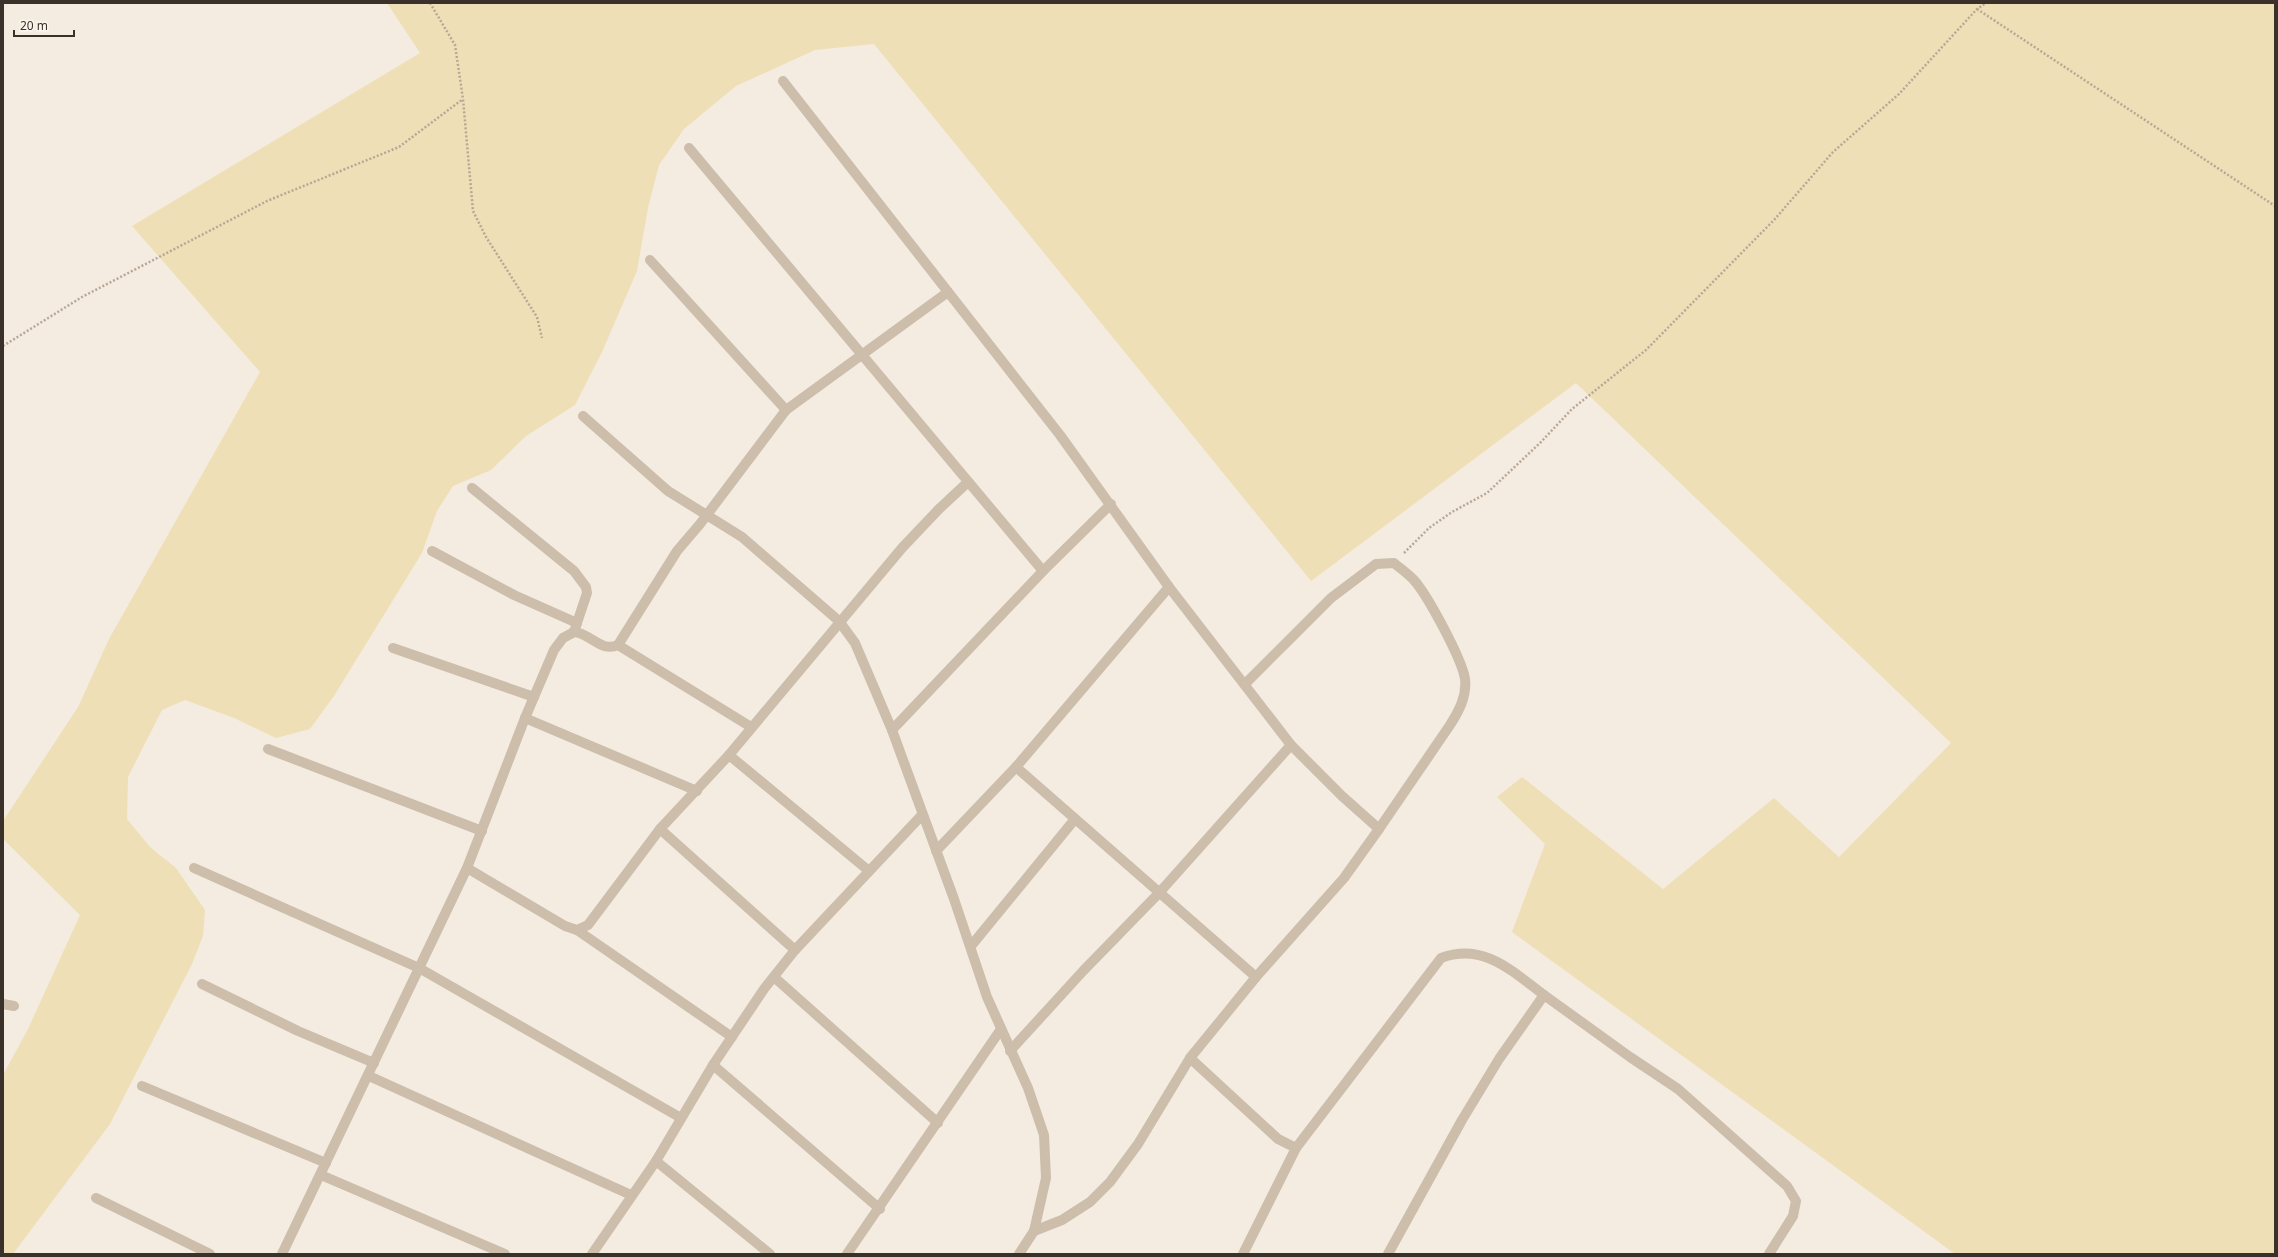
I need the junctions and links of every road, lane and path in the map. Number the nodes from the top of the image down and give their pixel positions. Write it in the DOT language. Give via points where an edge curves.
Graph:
graph roads {
  1 [pos="430,3"];
  2 [pos="1986,3"];
  3 [pos="1977,9"];
  4 [pos="783,81"];
  5 [pos="463,99"];
  6 [pos="688,148"];
  7 [pos="2275,206"];
  8 [pos="650,260"];
  9 [pos="948,292"];
  10 [pos="542,338"];
  11 [pos="3,346"];
  12 [pos="862,355"];
  13 [pos="786,410"];
  14 [pos="583,416"];
  15 [pos="968,482"];
  16 [pos="472,488"];
  17 [pos="1111,504"];
  18 [pos="708,514"];
  19 [pos="432,551"];
  20 [pos="1394,563"];
  21 [pos="1043,571"];
  22 [pos="1169,587"];
  23 [pos="839,621"];
  24 [pos="576,627"];
  25 [pos="618,645"];
  26 [pos="393,648"];
  27 [pos="1246,684"];
  28 [pos="534,697"];
  29 [pos="525,718"];
  30 [pos="751,727"];
  31 [pos="892,730"];
  32 [pos="1291,745"];
  33 [pos="268,749"];
  34 [pos="729,755"];
  35 [pos="1016,767"];
  36 [pos="697,791"];
  37 [pos="922,815"];
  38 [pos="1075,820"];
  39 [pos="660,829"];
  40 [pos="1379,829"];
  41 [pos="482,831"];
  42 [pos="936,850"];
  43 [pos="194,868"];
  44 [pos="467,868"];
  45 [pos="869,871"];
  46 [pos="1159,893"];
  47 [pos="577,930"];
  48 [pos="971,946"];
  49 [pos="795,950"];
  50 [pos="419,968"];
  51 [pos="774,977"];
  52 [pos="1256,977"];
  53 [pos="202,984"];
  54 [pos="1544,995"];
  55 [pos="3,1004"];
  56 [pos="14,1006"];
  57 [pos="1001,1029"];
  58 [pos="732,1038"];
  59 [pos="1010,1051"];
  60 [pos="1190,1058"];
  61 [pos="374,1063"];
  62 [pos="713,1065"];
  63 [pos="369,1076"];
  64 [pos="142,1086"];
  65 [pos="681,1118"];
  66 [pos="938,1123"];
  67 [pos="1296,1148"];
  68 [pos="656,1161"];
  69 [pos="326,1163"];
  70 [pos="321,1175"];
  71 [pos="631,1195"];
  72 [pos="96,1198"];
  73 [pos="880,1209"];
  74 [pos="1034,1231"];
  75 [pos="210,1254"];
  76 [pos="282,1254"];
  77 [pos="505,1254"];
  78 [pos="592,1254"];
  79 [pos="770,1254"];
  80 [pos="848,1254"];
  81 [pos="1019,1254"];
  82 [pos="1243,1254"];
  83 [pos="1388,1254"];
  84 [pos="1769,1254"];
  1 -- 5 [label="path" via="455,44"];
  2 -- 3 [label="path"];
  3 -- 7 [label="path"];
  3 -- 20 [label="path" via="1899,94 1833,152 1774,220 1646,350 1572,409 1487,493 1429,528"];
  4 -- 9 [label="street"];
  5 -- 10 [label="path" via="473,211 486,237 538,317"];
  5 -- 11 [label="path" via="399,147 267,201 82,297"];
  6 -- 12 [label="street"];
  8 -- 13 [label="street"];
  9 -- 12 [label="street"];
  9 -- 17 [label="street"];
  12 -- 13 [label="street"];
  12 -- 15 [label="street"];
  13 -- 18 [label="street"];
  14 -- 18 [label="street" via="668,491"];
  15 -- 21 [label="street"];
  15 -- 23 [label="street" via="902,548"];
  16 -- 24 [label="street" via="582,580 587,593"];
  17 -- 21 [label="street"];
  17 -- 22 [label="street"];
  18 -- 23 [label="street" via="742,537"];
  18 -- 25 [label="street" via="676,551"];
  19 -- 24 [label="street"];
  20 -- 27 [label="street" via="1376,564 1332,598"];
  20 -- 40 [label="street" via="1413,579 1440,622 1465,679 1460,710"];
  21 -- 31 [label="street"];
  22 -- 27 [label="street"];
  22 -- 35 [label="street"];
  23 -- 30 [label="street"];
  23 -- 31 [label="street" via="855,644"];
  24 -- 25 [label="street" via="606,647"];
  24 -- 28 [label="street" via="554,650"];
  25 -- 30 [label="street"];
  26 -- 28 [label="street"];
  27 -- 32 [label="street"];
  28 -- 29 [label="street"];
  29 -- 36 [label="street"];
  29 -- 41 [label="street"];
  30 -- 34 [label="street"];
  31 -- 37 [label="street"];
  32 -- 40 [label="street"];
  32 -- 46 [label="street"];
  33 -- 41 [label="street"];
  34 -- 36 [label="street"];
  34 -- 45 [label="street"];
  35 -- 38 [label="street"];
  35 -- 42 [label="street"];
  36 -- 39 [label="street"];
  37 -- 42 [label="street"];
  37 -- 45 [label="street"];
  38 -- 46 [label="street"];
  38 -- 48 [label="street"];
  39 -- 47 [label="street" via="588,925"];
  39 -- 49 [label="street"];
  40 -- 52 [label="street" via="1344,878"];
  41 -- 44 [label="street"];
  42 -- 48 [label="street"];
  43 -- 50 [label="street"];
  44 -- 47 [label="street" via="565,926"];
  44 -- 50 [label="street"];
  45 -- 49 [label="street"];
  46 -- 52 [label="street"];
  46 -- 59 [label="street"];
  47 -- 58 [label="street"];
  48 -- 57 [label="street" via="987,997"];
  49 -- 51 [label="street"];
  50 -- 61 [label="street"];
  50 -- 65 [label="street"];
  51 -- 58 [label="street"];
  51 -- 66 [label="street"];
  52 -- 60 [label="street"];
  53 -- 61 [label="street" via="298,1031"];
  54 -- 67 [label="street" via="1490,957 1454,953 1441,958"];
  54 -- 83 [label="street" via="1499,1059 1462,1120"];
  54 -- 84 [label="street" via="1678,1089 1787,1186 1796,1201 1793,1216"];
  55 -- 56 [label="street"];
  57 -- 59 [label="street"];
  57 -- 66 [label="street"];
  58 -- 62 [label="street"];
  59 -- 74 [label="street" via="1028,1088 1044,1135 1046,1178"];
  60 -- 67 [label="street" via="1278,1139"];
  60 -- 74 [label="street" via="1138,1144 1110,1182 1090,1202 1062,1220"];
  61 -- 63 [label="street"];
  62 -- 65 [label="street"];
  62 -- 73 [label="street"];
  63 -- 69 [label="street"];
  63 -- 71 [label="street"];
  64 -- 69 [label="street"];
  65 -- 68 [label="street"];
  66 -- 73 [label="street"];
  67 -- 82 [label="street"];
  68 -- 71 [label="street"];
  68 -- 79 [label="street"];
  69 -- 70 [label="street"];
  70 -- 76 [label="street"];
  70 -- 77 [label="street"];
  71 -- 78 [label="street"];
  72 -- 75 [label="street"];
  73 -- 80 [label="street"];
  74 -- 81 [label="street"];
}
